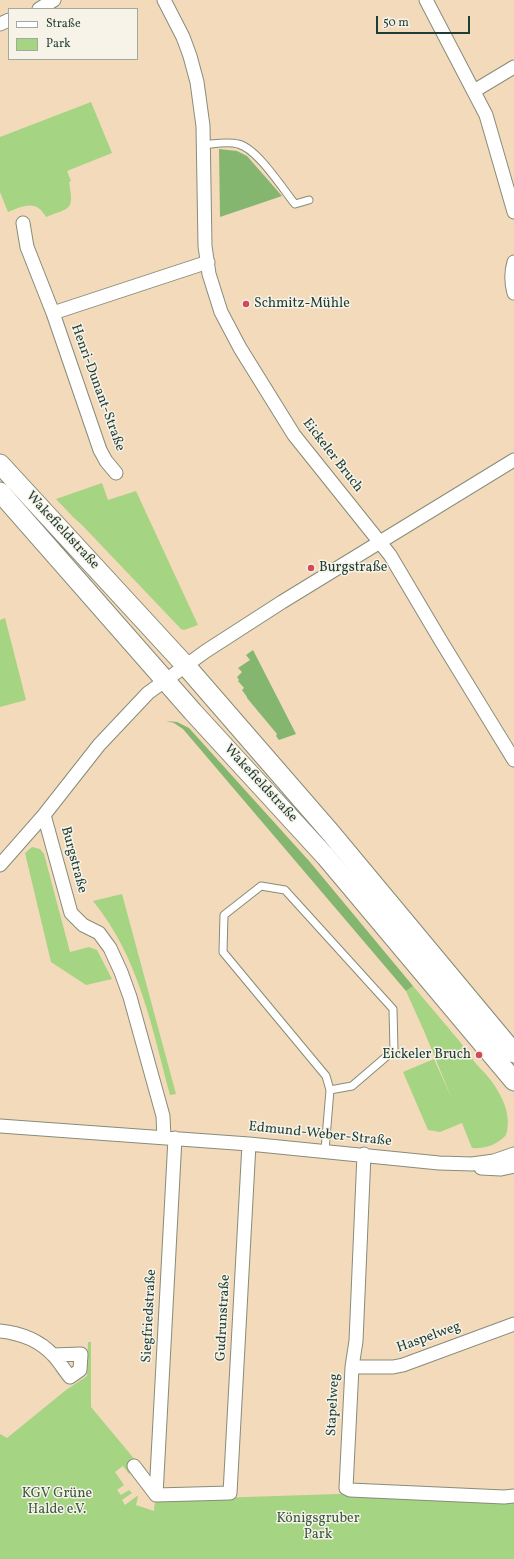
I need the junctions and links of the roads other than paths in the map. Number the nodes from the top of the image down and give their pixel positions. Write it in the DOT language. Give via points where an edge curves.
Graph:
graph roads {
  1 [pos="54,0"];
  2 [pos="164,0"];
  3 [pos="426,0"];
  4 [pos="41,8"];
  5 [pos="514,67"];
  6 [pos="474,91"];
  7 [pos="204,145"];
  8 [pos="309,200"];
  9 [pos="514,212"];
  10 [pos="23,223"];
  11 [pos="208,262"];
  12 [pos="514,262"];
  13 [pos="514,292"];
  14 [pos="52,313"];
  15 [pos="514,460"];
  16 [pos="0,464"];
  17 [pos="116,473"];
  18 [pos="0,492"];
  19 [pos="380,543"];
  20 [pos="186,666"];
  21 [pos="166,681"];
  22 [pos="514,760"];
  23 [pos="44,814"];
  24 [pos="0,865"];
  25 [pos="514,1053"];
  26 [pos="514,1081"];
  27 [pos="330,1090"];
  28 [pos="0,1126"];
  29 [pos="169,1138"];
  30 [pos="249,1144"];
  31 [pos="325,1150"];
  32 [pos="364,1154"];
  33 [pos="514,1154"];
  34 [pos="472,1164"];
  35 [pos="514,1166"];
  36 [pos="514,1324"];
  37 [pos="0,1331"];
  38 [pos="53,1355"];
  39 [pos="352,1367"];
  40 [pos="134,1466"];
  41 [pos="156,1495"];
  42 [pos="514,1496"];
  1 -- 4 [label="street"];
  2 -- 7 [label="street, Eickeler Bruch" via="183,37 197,82 202,108"];
  3 -- 6 [label="street"];
  5 -- 6 [label="street"];
  6 -- 9 [label="street" via="490,126"];
  7 -- 8 [label="lane" via="238,144 249,149 295,204"];
  7 -- 11 [label="street, Eickeler Bruch" via="204,223"];
  10 -- 14 [label="street, Henri-Dunant-Straße" via="26,247"];
  11 -- 14 [label="street, Henri-Dunant-Straße"];
  11 -- 19 [label="street, Eickeler Bruch" via="209,274 222,312 240,348 305,450"];
  12 -- 13 [label="street"];
  14 -- 17 [label="street, Henri-Dunant-Straße" via="100,450"];
  15 -- 19 [label="street, Burgstraße"];
  16 -- 20 [label="main road, Wakefieldstraße"];
  18 -- 21 [label="main road, Wakefieldstraße"];
  19 -- 20 [label="street, Burgstraße" via="282,602"];
  19 -- 22 [label="street, Eickeler Bruch" via="390,555"];
  20 -- 21 [label="street, Burgstraße"];
  20 -- 25 [label="main road, Wakefieldstraße" via="330,832"];
  21 -- 23 [label="street, Burgstraße" via="141,699 112,730"];
  21 -- 26 [label="main road, Wakefieldstraße" via="326,857"];
  23 -- 24 [label="street, Burgstraße"];
  23 -- 29 [label="street, Burgstraße" via="71,913 83,925 99,933 110,948 121,972"];
  27 -- 27 [label="lane" via="352,1086 394,1050 393,1009 285,890 261,886 224,914 223,952 326,1076"];
  27 -- 31 [label="lane"];
  28 -- 29 [label="street, Edmund-Weber-Straße"];
  29 -- 30 [label="street, Edmund-Weber-Straße"];
  29 -- 41 [label="street, Siegfriedstraße"];
  30 -- 31 [label="street, Edmund-Weber-Straße"];
  30 -- 41 [label="street, Gudrunstraße" via="230,1493"];
  31 -- 32 [label="street, Edmund-Weber-Straße"];
  32 -- 34 [label="street, Edmund-Weber-Straße" via="392,1159"];
  32 -- 39 [label="street, Stapelweg" via="356,1341"];
  33 -- 34 [label="street, Edmund-Weber-Straße" via="494,1161"];
  34 -- 35 [label="street, Edmund-Weber-Straße" via="482,1168 501,1169"];
  36 -- 39 [label="street, Haspelweg" via="403,1365"];
  37 -- 38 [label="street" via="14,1332 36,1342"];
  39 -- 42 [label="street, Stapelweg" via="347,1490"];
  40 -- 41 [label="street"];
}
